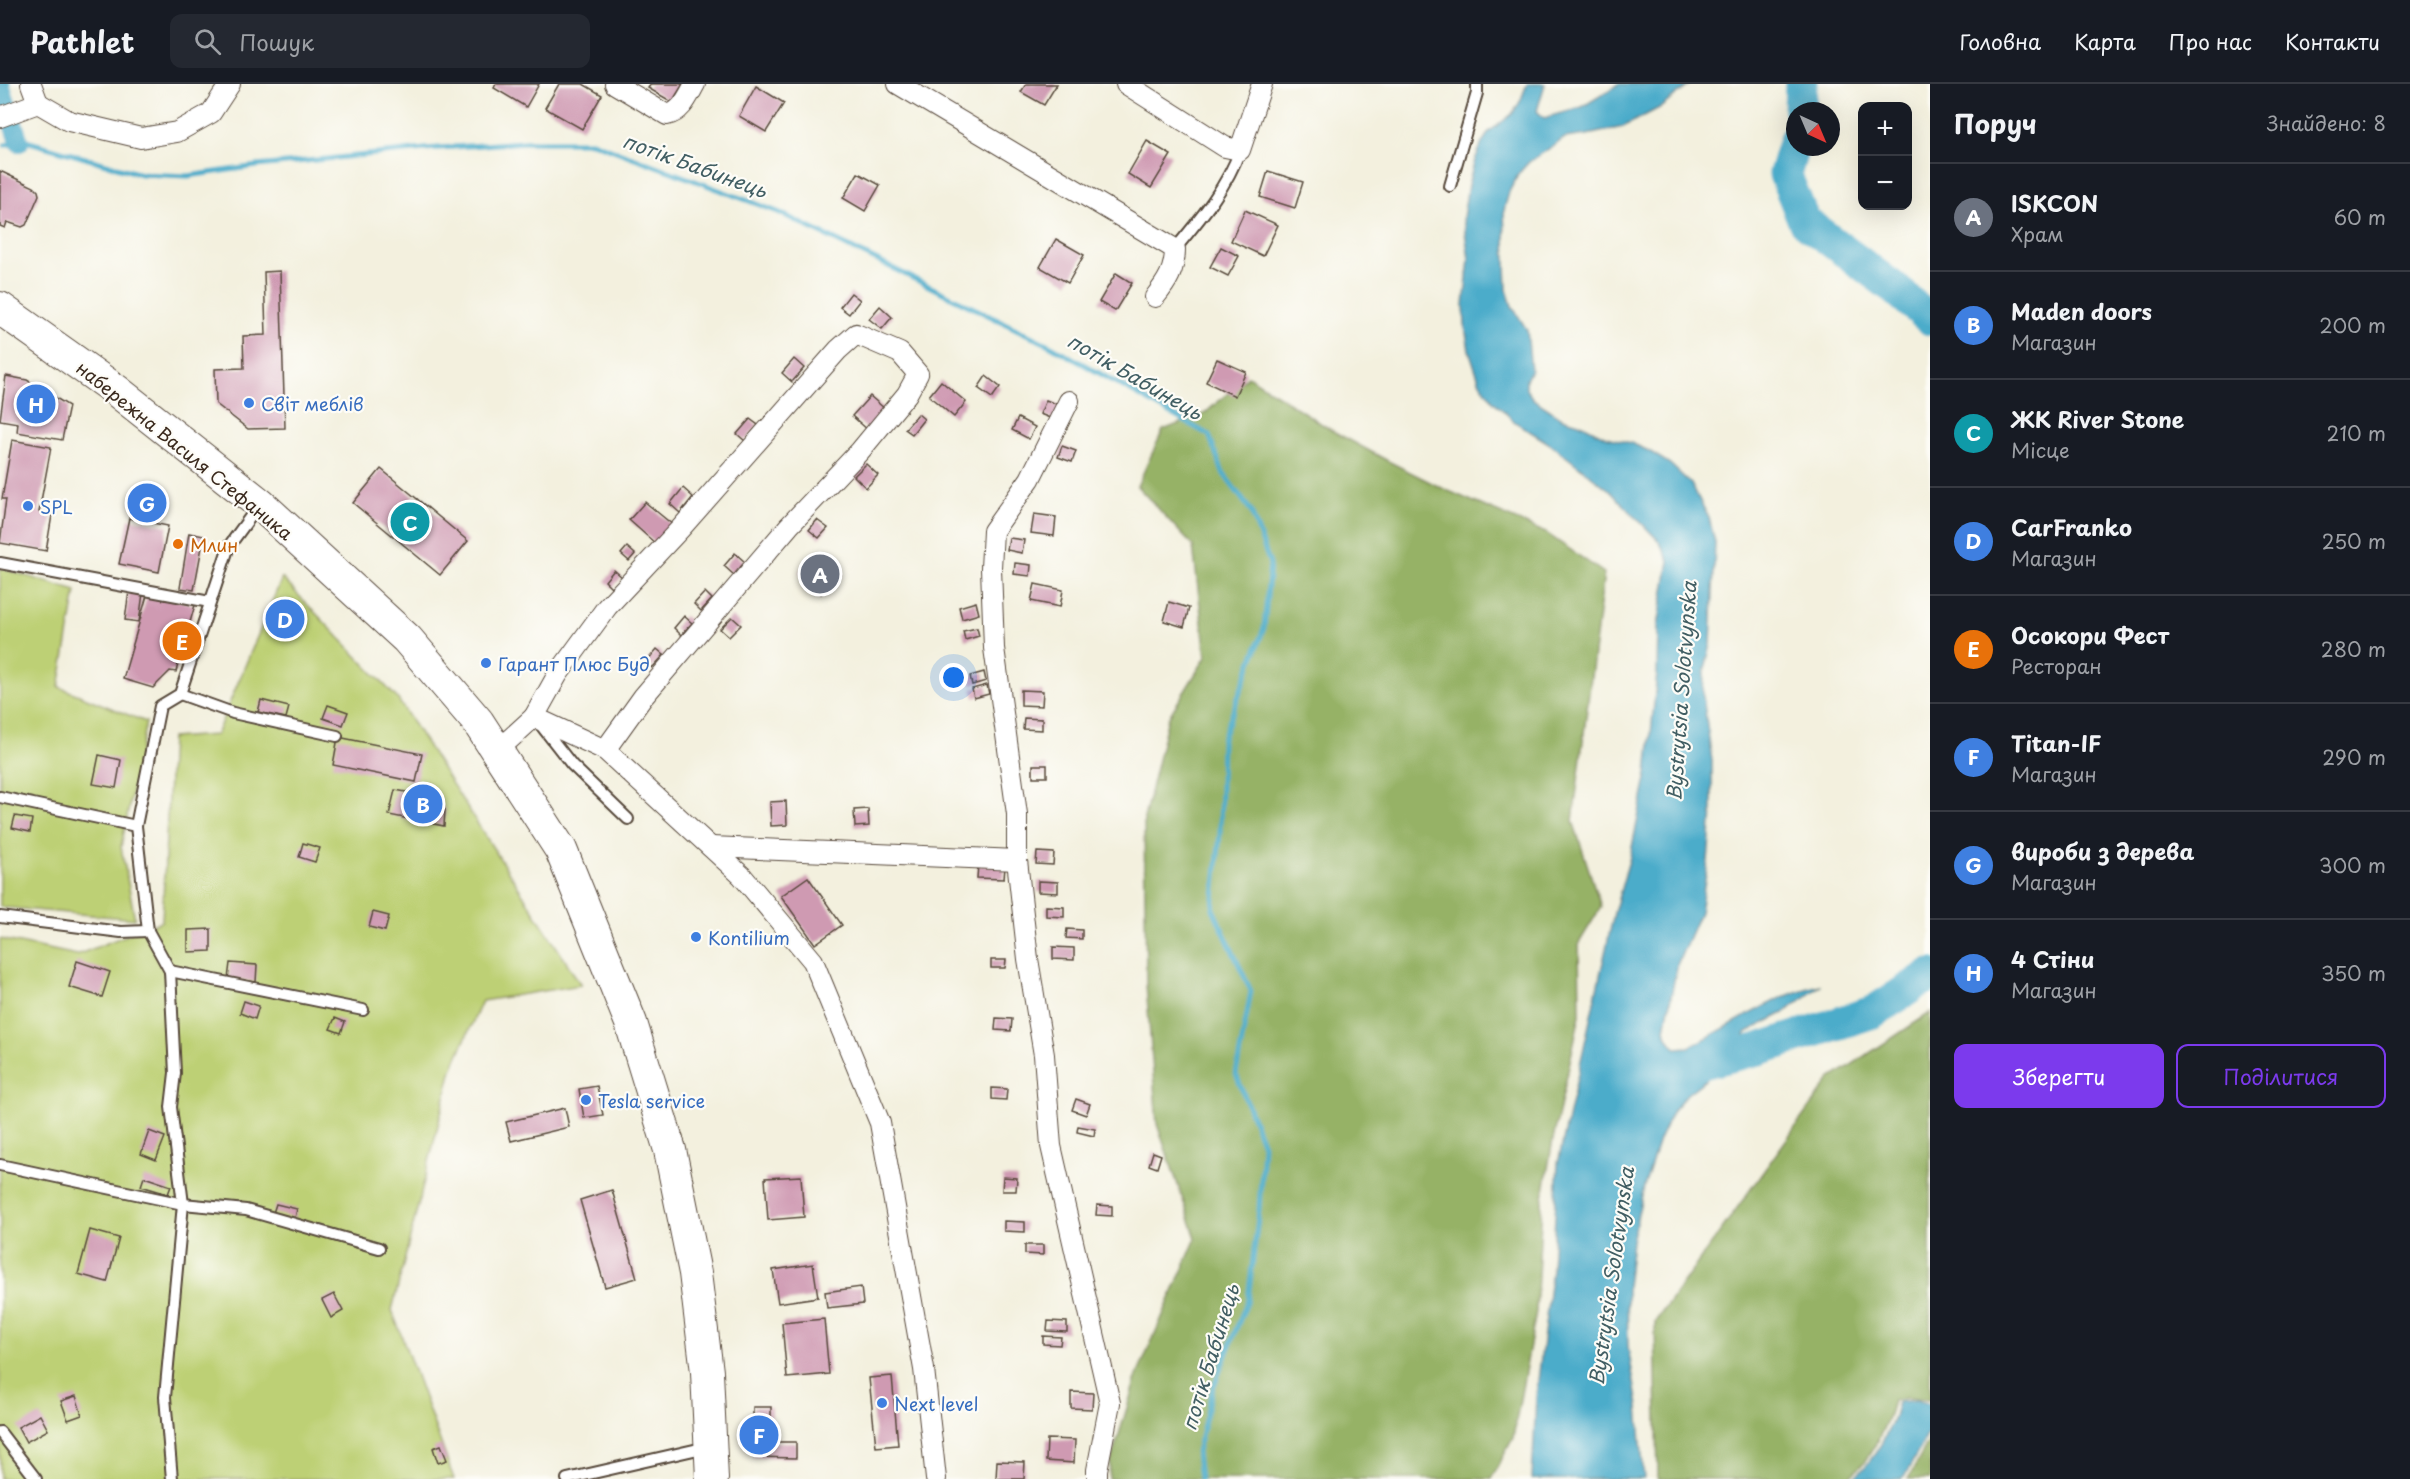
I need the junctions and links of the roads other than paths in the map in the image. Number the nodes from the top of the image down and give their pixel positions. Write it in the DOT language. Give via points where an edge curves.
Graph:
graph roads {
  1 [pos="31,84"];
  2 [pos="230,84"];
  3 [pos="615,84"];
  4 [pos="695,84"];
  5 [pos="898,84"];
  6 [pos="1126,84"];
  7 [pos="1262,84"];
  8 [pos="1477,84"];
  9 [pos="31,106"];
  10 [pos="0,117"];
  11 [pos="1240,150"];
  12 [pos="1450,186"];
  13 [pos="1175,249"];
  14 [pos="1155,297"];
  15 [pos="0,308"];
  16 [pos="1069,401"];
  17 [pos="260,504"];
  18 [pos="0,563"];
  19 [pos="210,602"];
  20 [pos="180,694"];
  21 [pos="534,717"];
  22 [pos="338,736"];
  23 [pos="498,750"];
  24 [pos="605,750"];
  25 [pos="0,797"];
  26 [pos="628,819"];
  27 [pos="136,826"];
  28 [pos="711,848"];
  29 [pos="1017,860"];
  30 [pos="0,917"];
  31 [pos="148,931"];
  32 [pos="170,971"];
  33 [pos="363,1010"];
  34 [pos="0,1165"];
  35 [pos="183,1204"];
  36 [pos="379,1248"];
  37 [pos="0,1432"];
  38 [pos="711,1446"];
  39 [pos="36,1479"];
  40 [pos="172,1479"];
  41 [pos="567,1479"];
  42 [pos="712,1479"];
  43 [pos="936,1479"];
  44 [pos="1097,1479"];
  1 -- 9 [label="street"];
  2 -- 9 [label="street" via="211,113 177,132 141,138 69,121"];
  3 -- 4 [label="street" via="667,115 675,114"];
  5 -- 13 [label="street"];
  6 -- 11 [label="street" via="1225,147"];
  7 -- 11 [label="street"];
  8 -- 12 [label="lane" via="1478,93"];
  9 -- 10 [label="street"];
  11 -- 13 [label="lane" via="1234,167"];
  13 -- 14 [label="street" via="1175,264 1168,281"];
  15 -- 17 [label="main road, набережна Василя Стефаника" via="117,391"];
  16 -- 29 [label="street" via="1030,479 993,531 994,648 1017,814"];
  17 -- 19 [label="lane" via="229,546"];
  17 -- 23 [label="main road, набережна Василя Стефаника" via="406,639"];
  18 -- 19 [label="lane"];
  19 -- 20 [label="lane"];
  20 -- 22 [label="lane" via="233,713"];
  20 -- 27 [label="lane" via="160,706"];
  21 -- 23 [label="street"];
  21 -- 24 [label="street"];
  21 -- 24 [label="street" via="558,674 607,607 838,350 856,334 900,353 918,374 907,394 650,688"];
  21 -- 26 [label="lane" via="572,765"];
  23 -- 38 [label="main road, набережна Василя Стефаника" via="561,850 638,1044 670,1150 695,1273"];
  24 -- 28 [label="street"];
  25 -- 27 [label="lane"];
  27 -- 31 [label="lane"];
  28 -- 29 [label="street"];
  28 -- 43 [label="street" via="742,876 813,961 880,1123 924,1370"];
  29 -- 44 [label="street" via="1044,1054 1051,1146 1110,1403"];
  30 -- 31 [label="lane" via="121,933"];
  31 -- 32 [label="lane"];
  32 -- 33 [label="lane"];
  32 -- 35 [label="lane" via="175,1073 171,1107"];
  34 -- 35 [label="lane"];
  35 -- 36 [label="lane" via="246,1210"];
  35 -- 40 [label="lane" via="165,1397"];
  37 -- 39 [label="lane"];
  38 -- 41 [label="lane"];
  38 -- 42 [label="main road, набережна Василя Стефаника"];
}
